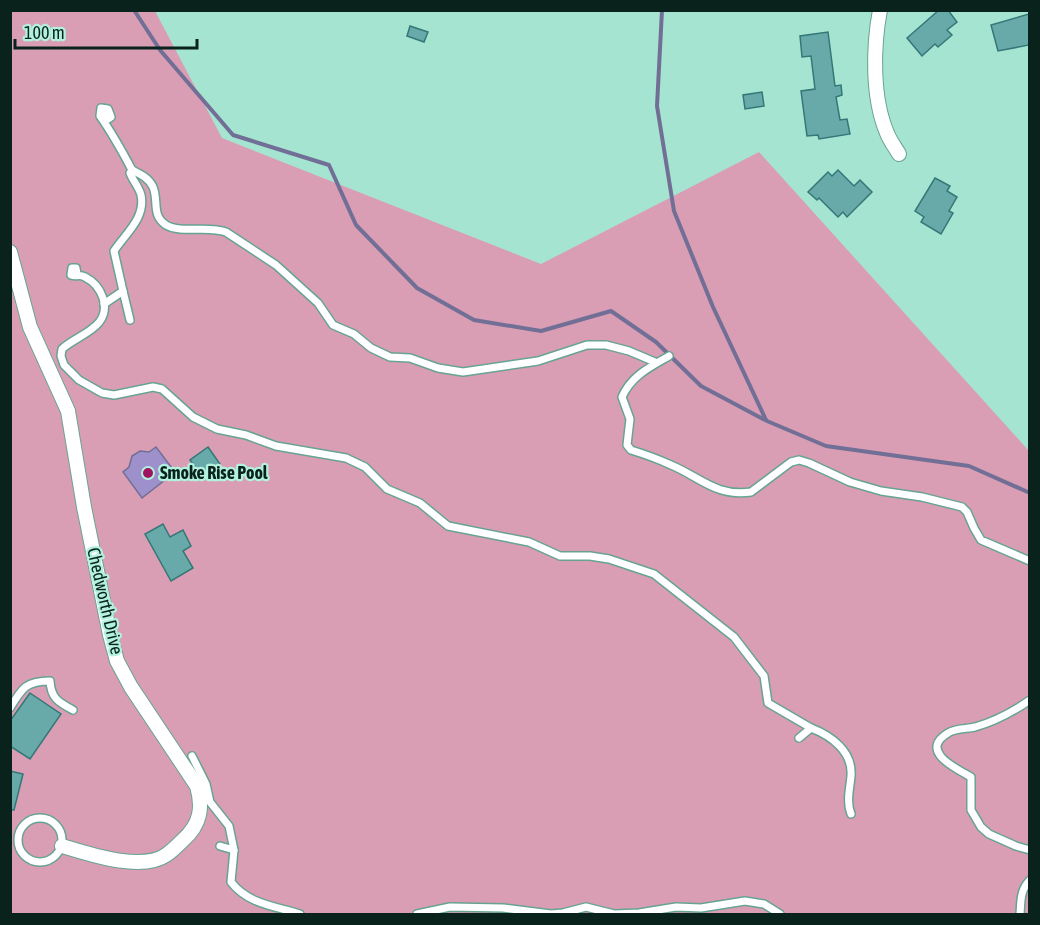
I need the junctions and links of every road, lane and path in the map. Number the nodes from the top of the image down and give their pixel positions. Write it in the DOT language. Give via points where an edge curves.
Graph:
graph roads {
  1 [pos="880,10"];
  2 [pos="105,114"];
  3 [pos="899,154"];
  4 [pos="132,170"];
  5 [pos="10,252"];
  6 [pos="75,272"];
  7 [pos="123,291"];
  8 [pos="104,304"];
  9 [pos="130,320"];
  10 [pos="669,356"];
  11 [pos="656,362"];
  12 [pos="1029,561"];
  13 [pos="1029,700"];
  14 [pos="10,708"];
  15 [pos="73,710"];
  16 [pos="812,728"];
  17 [pos="799,738"];
  18 [pos="192,756"];
  19 [pos="851,814"];
  20 [pos="62,846"];
  21 [pos="220,846"];
  22 [pos="234,850"];
  23 [pos="1029,850"];
  24 [pos="1029,880"];
  25 [pos="300,915"];
  26 [pos="417,915"];
  27 [pos="780,915"];
  28 [pos="1020,915"];
  1 -- 3 [label="street" via="875,40 879,103 887,133"];
  2 -- 4 [label="lane" via="107,117 107,110 103,111 104,119 111,117 108,109 101,108 100,116"];
  4 -- 7 [label="lane" via="142,205 132,229 114,251"];
  4 -- 11 [label="lane" via="153,186 157,216 167,226 226,232 276,265 318,303 333,325 354,334 380,354 463,372 538,361 587,345 606,345"];
  5 -- 20 [label="street, Chedworth Drive" via="30,327 68,411 117,661 197,786 201,799 199,820 187,836 165,856 151,861 128,862"];
  6 -- 8 [label="lane" via="72,271 77,274 76,268 72,268 71,275 85,277 100,290"];
  7 -- 8 [label="lane"];
  7 -- 9 [label="lane"];
  8 -- 16 [label="lane" via="96,327 62,349 64,365 89,386 114,395 153,387 162,389 193,417 217,429 356,462 387,489 420,503 448,526 529,542 560,556 603,558 654,574 734,637 764,676 768,703"];
  10 -- 11 [label="lane"];
  11 -- 12 [label="lane" via="630,383 622,397 630,419 627,445 631,450 671,465 705,485 744,493 799,460 890,494 962,507 981,540"];
  13 -- 23 [label="lane" via="976,727 949,731 938,746 944,762 970,777 971,810 981,827"];
  14 -- 15 [label="lane" via="28,684 50,681 51,694"];
  16 -- 17 [label="lane"];
  16 -- 19 [label="lane" via="839,745 850,761"];
  18 -- 22 [label="lane" via="210,802 229,826"];
  20 -- 20 [label="lane" via="59,827 44,817 25,823 17,839 25,857 36,862 55,857"];
  21 -- 22 [label="lane"];
  22 -- 25 [label="lane" via="231,882 241,893 261,904"];
  24 -- 28 [label="lane" via="1021,894"];
  26 -- 27 [label="lane" via="450,907 550,914 586,907 614,914 639,913 745,901 764,904"];
}
